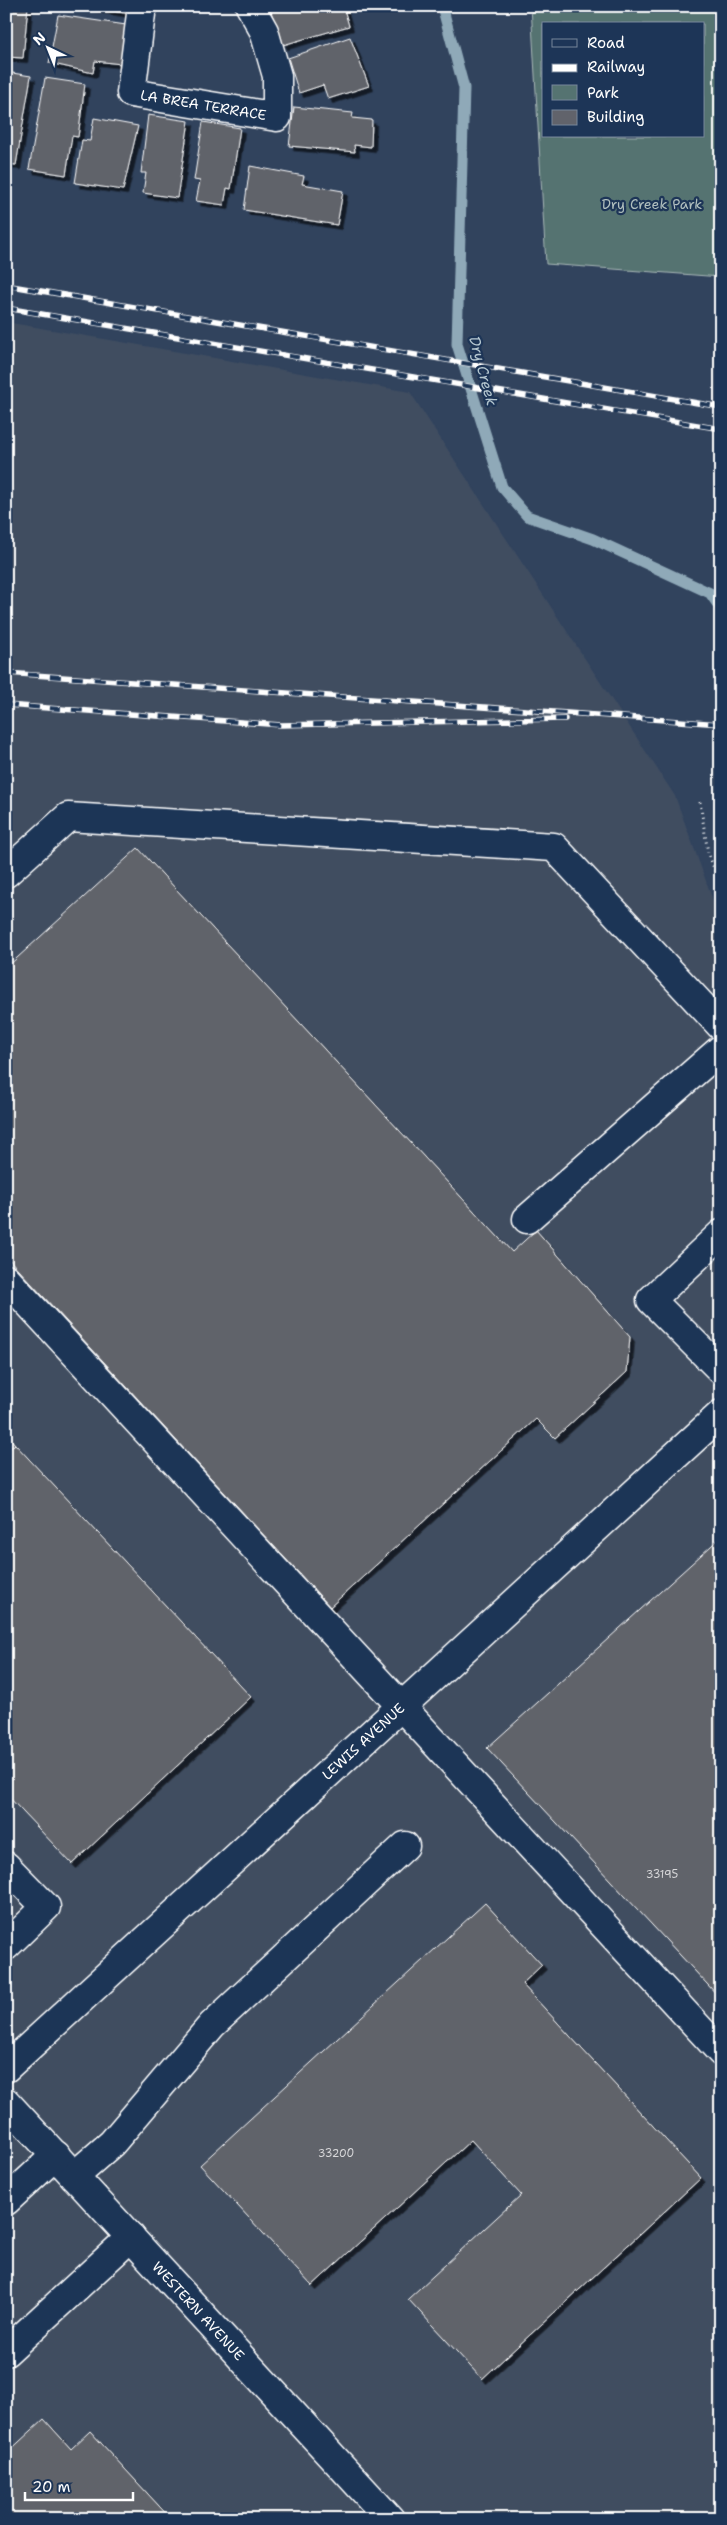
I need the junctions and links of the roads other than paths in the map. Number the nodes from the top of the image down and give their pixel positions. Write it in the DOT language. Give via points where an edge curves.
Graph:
graph roads {
  1 [pos="142,6"];
  2 [pos="250,6"];
  3 [pos="6,873"];
  4 [pos="721,1026"];
  5 [pos="721,1049"];
  6 [pos="527,1219"];
  7 [pos="721,1234"];
  8 [pos="6,1279"];
  9 [pos="721,1370"];
  10 [pos="721,1414"];
  11 [pos="402,1707"];
  12 [pos="405,1846"];
  13 [pos="6,1866"];
  14 [pos="6,1946"];
  15 [pos="721,2052"];
  16 [pos="6,2068"];
  17 [pos="6,2102"];
  18 [pos="56,2155"];
  19 [pos="74,2176"];
  20 [pos="6,2201"];
  21 [pos="131,2238"];
  22 [pos="6,2352"];
  23 [pos="390,2519"];
  1 -- 2 [label="street, LA BREA TERRACE" via="131,93 277,117 277,76 264,31"];
  3 -- 4 [label="street" via="68,817 554,847"];
  5 -- 6 [label="street"];
  7 -- 9 [label="street" via="651,1300"];
  8 -- 11 [label="street"];
  10 -- 11 [label="street, LEWIS AVENUE"];
  11 -- 15 [label="street"];
  11 -- 16 [label="street, LEWIS AVENUE"];
  12 -- 19 [label="street" via="212,2025 112,2142"];
  13 -- 14 [label="street" via="46,1907"];
  17 -- 18 [label="street, WESTERN AVENUE"];
  18 -- 19 [label="street, WESTERN AVENUE"];
  18 -- 20 [label="street"];
  19 -- 21 [label="street, WESTERN AVENUE"];
  21 -- 22 [label="street"];
  21 -- 23 [label="street, WESTERN AVENUE"];
}
